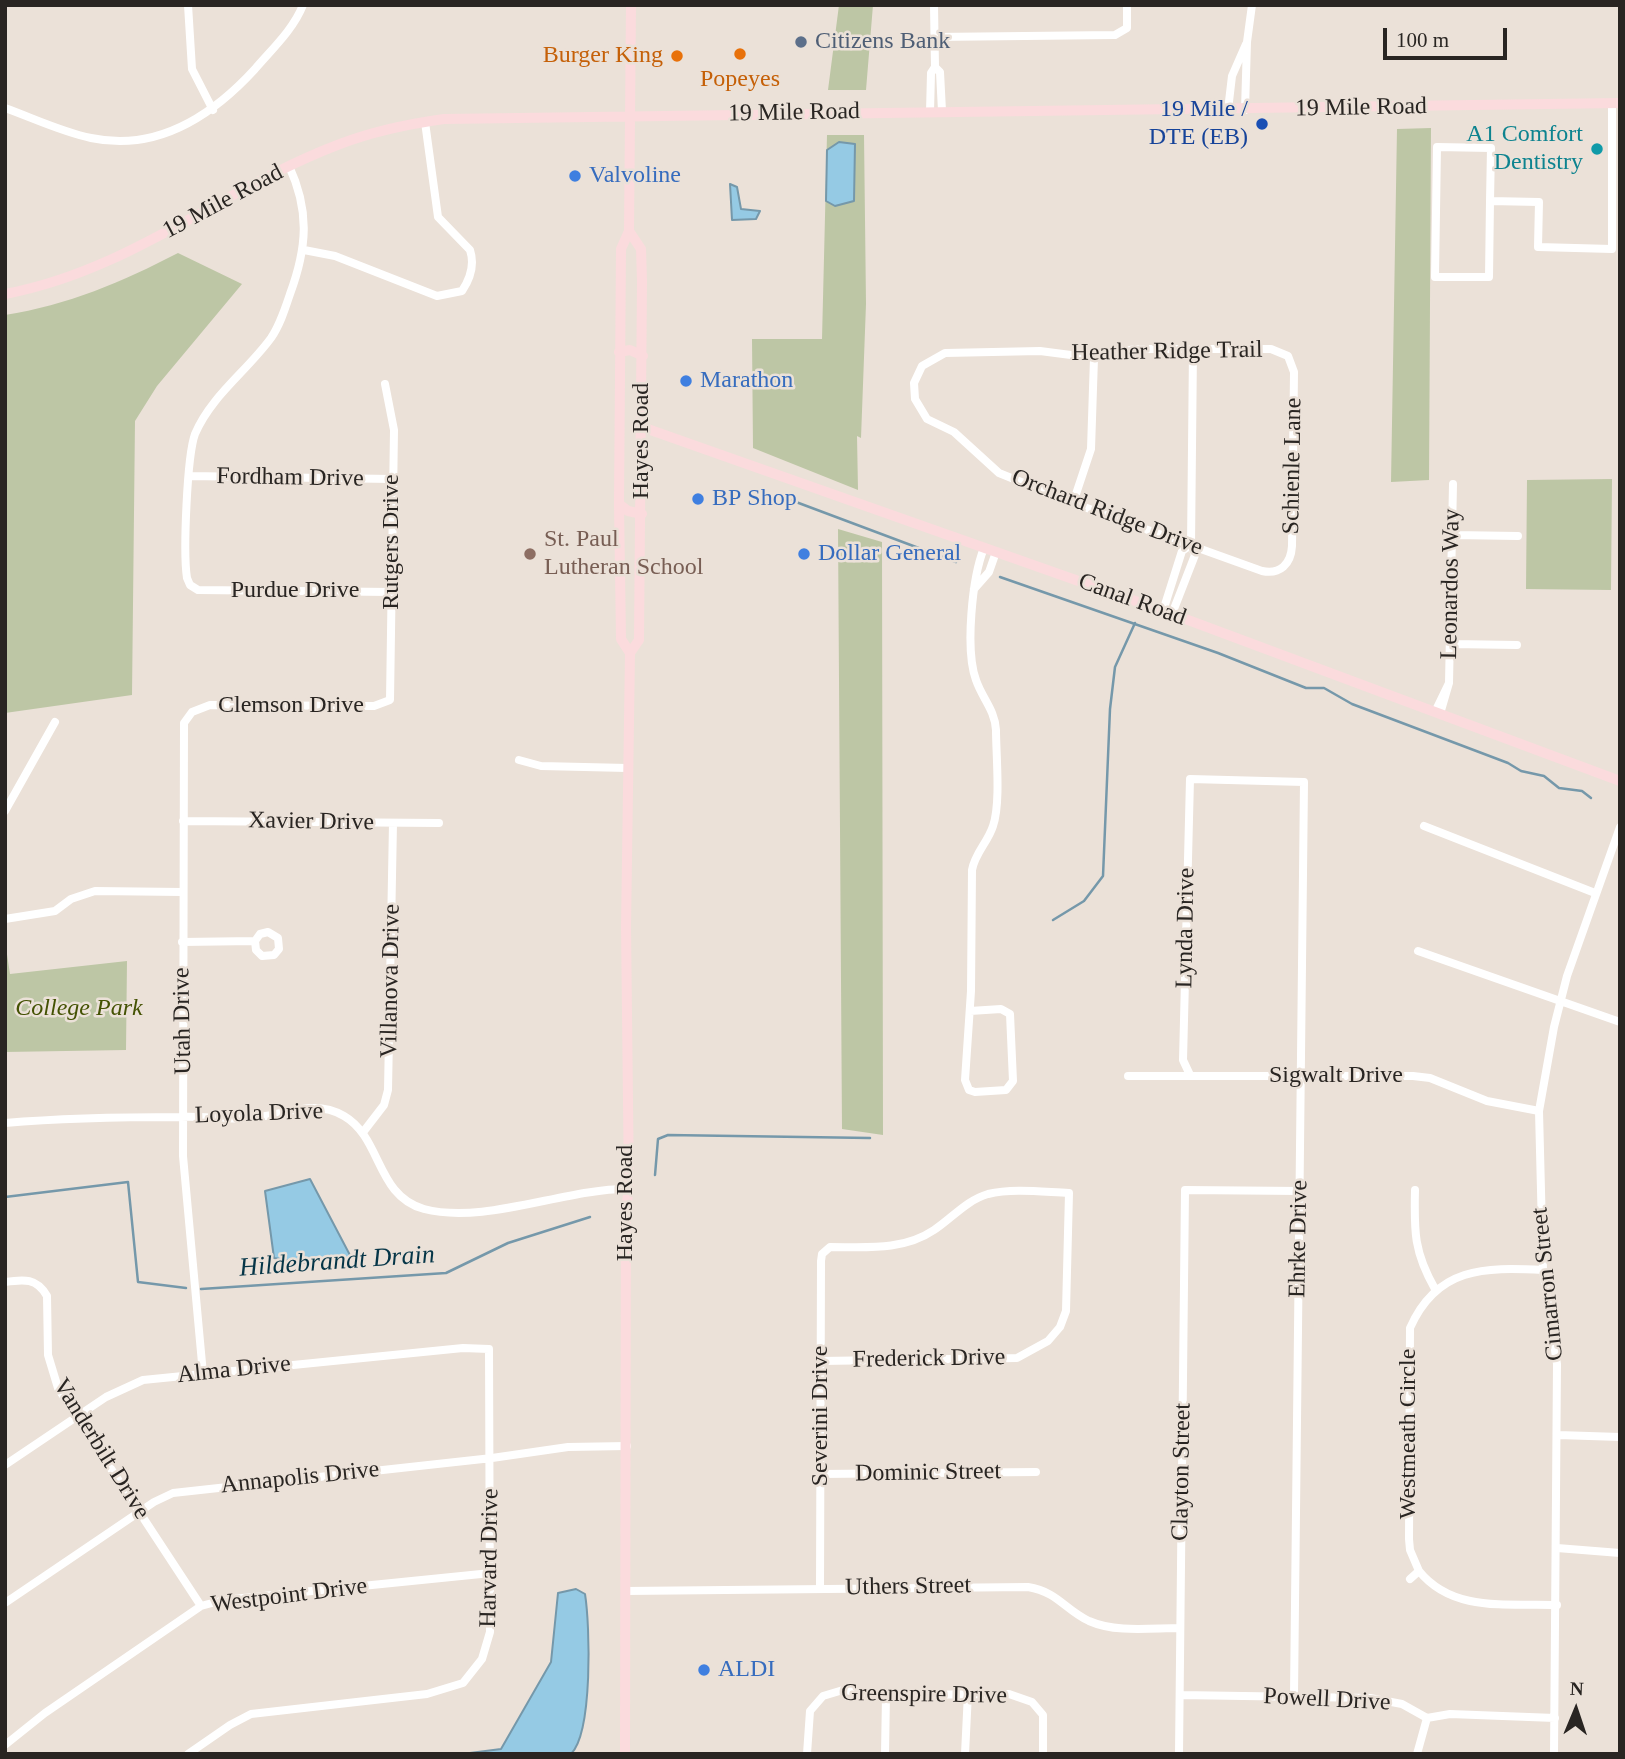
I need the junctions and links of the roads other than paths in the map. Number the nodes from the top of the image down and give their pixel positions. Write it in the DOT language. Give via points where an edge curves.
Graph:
graph roads {
  1 [pos="188,5"];
  2 [pos="303,5"];
  3 [pos="631,5"];
  4 [pos="934,5"];
  5 [pos="1127,5"];
  6 [pos="1252,5"];
  7 [pos="934,37"];
  8 [pos="1247,41"];
  9 [pos="1616,103"];
  10 [pos="5,108"];
  11 [pos="213,110"];
  12 [pos="1228,110"];
  13 [pos="1245,110"];
  14 [pos="936,112"];
  15 [pos="628,115"];
  16 [pos="425,122"];
  17 [pos="289,166"];
  18 [pos="1490,201"];
  19 [pos="629,231"];
  20 [pos="304,250"];
  21 [pos="5,294"];
  22 [pos="1193,349"];
  23 [pos="619,352"];
  24 [pos="643,356"];
  25 [pos="1288,356"];
  26 [pos="1094,358"];
  27 [pos="922,366"];
  28 [pos="385,384"];
  29 [pos="642,427"];
  30 [pos="189,476"];
  31 [pos="392,479"];
  32 [pos="1453,484"];
  33 [pos="1073,503"];
  34 [pos="619,504"];
  35 [pos="642,514"];
  36 [pos="1453,536"];
  37 [pos="1518,536"];
  38 [pos="1191,545"];
  39 [pos="984,548"];
  40 [pos="996,552"];
  41 [pos="1277,571"];
  42 [pos="974,589"];
  43 [pos="391,592"];
  44 [pos="1168,612"];
  45 [pos="1451,644"];
  46 [pos="1517,646"];
  47 [pos="630,653"];
  48 [pos="390,700"];
  49 [pos="192,712"];
  50 [pos="1438,713"];
  51 [pos="55,722"];
  52 [pos="519,760"];
  53 [pos="627,768"];
  54 [pos="1190,779"];
  55 [pos="1620,781"];
  56 [pos="5,811"];
  57 [pos="183,821"];
  58 [pos="393,823"];
  59 [pos="439,823"];
  60 [pos="1424,826"];
  61 [pos="1620,827"];
  62 [pos="182,892"];
  63 [pos="1595,893"];
  64 [pos="5,919"];
  65 [pos="255,941"];
  66 [pos="181,942"];
  67 [pos="1418,951"];
  68 [pos="1560,1001"];
  69 [pos="970,1011"];
  70 [pos="1620,1022"];
  71 [pos="1190,1074"];
  72 [pos="1128,1076"];
  73 [pos="1301,1077"];
  74 [pos="1539,1111"];
  75 [pos="184,1116"];
  76 [pos="5,1123"];
  77 [pos="364,1131"];
  78 [pos="629,1189"];
  79 [pos="1415,1190"];
  80 [pos="1300,1191"];
  81 [pos="1069,1193"];
  82 [pos="1543,1270"];
  83 [pos="5,1282"];
  84 [pos="1435,1289"];
  85 [pos="486,1348"];
  86 [pos="821,1361"];
  87 [pos="203,1374"];
  88 [pos="75,1417"];
  89 [pos="1558,1435"];
  90 [pos="1620,1437"];
  91 [pos="627,1446"];
  92 [pos="492,1458"];
  93 [pos="5,1465"];
  94 [pos="1036,1472"];
  95 [pos="820,1474"];
  96 [pos="140,1511"];
  97 [pos="1557,1548"];
  98 [pos="1620,1553"];
  99 [pos="1419,1571"];
  100 [pos="491,1573"];
  101 [pos="1409,1579"];
  102 [pos="820,1588"];
  103 [pos="625,1591"];
  104 [pos="5,1603"];
  105 [pos="1556,1605"];
  106 [pos="201,1606"];
  107 [pos="1180,1628"];
  108 [pos="968,1693"];
  109 [pos="887,1695"];
  110 [pos="1180,1695"];
  111 [pos="1294,1696"];
  112 [pos="1427,1718"];
  113 [pos="1555,1718"];
  114 [pos="5,1745"];
  115 [pos="188,1754"];
  116 [pos="625,1754"];
  117 [pos="807,1754"];
  118 [pos="885,1754"];
  119 [pos="965,1754"];
  120 [pos="1043,1754"];
  121 [pos="1180,1754"];
  122 [pos="1417,1754"];
  123 [pos="1554,1754"];
  1 -- 11 [label="street" via="191,69"];
  2 -- 11 [label="street" via="292,26"];
  3 -- 15 [label="street, Hayes Road"];
  4 -- 7 [label="street"];
  5 -- 7 [label="street" via="1125,31 1115,35"];
  6 -- 8 [label="street"];
  7 -- 14 [label="street" via="931,73"];
  8 -- 12 [label="street" via="1232,76"];
  8 -- 13 [label="street"];
  9 -- 13 [label="street, 19 Mile Road"];
  9 -- 18 [label="street" via="1612,249 1538,247 1539,202"];
  10 -- 11 [label="street" via="78,135 127,142 167,133"];
  12 -- 13 [label="street, 19 Mile Road"];
  12 -- 14 [label="street, 19 Mile Road"];
  14 -- 15 [label="street, 19 Mile Road"];
  15 -- 16 [label="street, 19 Mile Road"];
  15 -- 19 [label="street, Hayes Road"];
  16 -- 17 [label="street, 19 Mile Road" via="365,135"];
  16 -- 20 [label="street" via="438,217 473,258 462,291 437,296 335,256"];
  17 -- 20 [label="street" via="304,210"];
  17 -- 21 [label="street, 19 Mile Road" via="106,264"];
  18 -- 18 [label="street" via="1489,277 1435,276 1437,146 1491,148"];
  19 -- 23 [label="street, Hayes Road" via="621,249"];
  19 -- 24 [label="street, Hayes Road" via="641,249"];
  20 -- 30 [label="street" via="271,338 203,418 191,448"];
  22 -- 25 [label="street, Heather Ridge Trail" via="1276,349"];
  22 -- 26 [label="street, Heather Ridge Trail" via="1131,350"];
  22 -- 38 [label="street"];
  23 -- 24 [label="street" via="631,350"];
  23 -- 34 [label="street, Hayes Road"];
  24 -- 29 [label="street, Hayes Road"];
  25 -- 41 [label="street, Schienle Lane" via="1294,372 1292,552 1288,563"];
  26 -- 27 [label="street, Heather Ridge Trail" via="1041,351 950,353"];
  26 -- 33 [label="street" via="1091,449"];
  27 -- 33 [label="street, Orchard Ridge Drive" via="914,394 927,419 954,432 993,469"];
  28 -- 31 [label="street, Rutgers Drive" via="394,430"];
  29 -- 35 [label="street, Hayes Road"];
  29 -- 39 [label="street, Canal Road"];
  30 -- 31 [label="street, Fordham Drive"];
  30 -- 43 [label="street, Purdue Drive" via="186,570 190,585 198,590"];
  31 -- 43 [label="street, Rutgers Drive"];
  32 -- 36 [label="street, Leonardos Way"];
  33 -- 38 [label="street, Orchard Ridge Drive"];
  34 -- 35 [label="street"];
  34 -- 47 [label="street, Hayes Road" via="621,639"];
  35 -- 47 [label="street, Hayes Road" via="639,640"];
  36 -- 37 [label="street"];
  36 -- 45 [label="street, Leonardos Way"];
  38 -- 41 [label="street, Orchard Ridge Drive" via="1262,571"];
  38 -- 44 [label="street" via="1182,551"];
  38 -- 44 [label="street" via="1195,555"];
  39 -- 40 [label="street, Canal Road"];
  39 -- 42 [label="street"];
  40 -- 42 [label="street" via="989,572"];
  40 -- 44 [label="street, Canal Road"];
  42 -- 69 [label="street" via="970,611 973,671 995,721 995,799 993,827 972,870"];
  43 -- 48 [label="street, Rutgers Drive"];
  44 -- 50 [label="street, Canal Road"];
  45 -- 46 [label="street"];
  45 -- 50 [label="street, Leonardos Way" via="1448,683"];
  47 -- 53 [label="street, Hayes Road"];
  48 -- 49 [label="street, Clemson Drive" via="374,706 210,705"];
  49 -- 57 [label="street, Utah Drive" via="182,735"];
  50 -- 55 [label="street, Canal Road"];
  51 -- 56 [label="street"];
  52 -- 53 [label="street" via="541,766"];
  53 -- 78 [label="street, Hayes Road"];
  54 -- 71 [label="street, Lynda Drive" via="1183,1060"];
  54 -- 73 [label="street, Ehrke Drive" via="1304,782"];
  57 -- 58 [label="street, Xavier Drive"];
  57 -- 62 [label="street, Utah Drive"];
  58 -- 59 [label="street, Xavier Drive"];
  58 -- 77 [label="street, Villanova Drive" via="388,1090 380,1111"];
  60 -- 63 [label="street"];
  61 -- 63 [label="street, Cimarron Street"];
  62 -- 64 [label="street" via="95,891 71,899 55,911"];
  62 -- 66 [label="street, Utah Drive"];
  63 -- 68 [label="street, Cimarron Street"];
  65 -- 66 [label="street"];
  66 -- 75 [label="street, Utah Drive"];
  67 -- 68 [label="street"];
  68 -- 70 [label="street"];
  68 -- 74 [label="street, Cimarron Street"];
  69 -- 69 [label="street" via="966,1084 975,1092 1006,1090 1013,1081 1012,1018 1001,1009"];
  71 -- 72 [label="street, Sigwalt Drive" via="1177,1078"];
  71 -- 73 [label="street, Sigwalt Drive"];
  73 -- 74 [label="street, Sigwalt Drive" via="1430,1078 1487,1101"];
  73 -- 80 [label="street, Ehrke Drive"];
  74 -- 82 [label="street, Cimarron Street"];
  75 -- 76 [label="street, Loyola Drive"];
  75 -- 77 [label="street, Loyola Drive" via="249,1119 323,1108"];
  75 -- 87 [label="street, Utah Drive" via="185,1192"];
  77 -- 78 [label="street" via="393,1191 424,1209 456,1212 555,1202 577,1192"];
  78 -- 91 [label="street, Hayes Road"];
  79 -- 84 [label="street" via="1417,1254"];
  80 -- 107 [label="street, Clayton Street" via="1185,1190"];
  80 -- 111 [label="street, Ehrke Drive"];
  81 -- 86 [label="street, Severini Drive" via="988,1194 910,1242 830,1247 821,1261"];
  81 -- 86 [label="street, Frederick Drive" via="1066,1311 1060,1327 1041,1348 1005,1359"];
  82 -- 84 [label="street" via="1485,1270"];
  82 -- 89 [label="street, Cimarron Street" via="1556,1355"];
  83 -- 88 [label="street, Vanderbilt Drive" via="37,1282 47,1296 50,1366"];
  84 -- 99 [label="street, Westmeath Circle" via="1416,1315 1409,1341 1409,1539"];
  85 -- 87 [label="street, Alma Drive"];
  85 -- 92 [label="street, Harvard Drive" via="491,1354"];
  86 -- 95 [label="street, Severini Drive"];
  87 -- 88 [label="street, Alma Drive" via="127,1385"];
  88 -- 93 [label="street, Alma Drive"];
  88 -- 96 [label="street, Vanderbilt Drive"];
  89 -- 90 [label="street"];
  89 -- 97 [label="street, Cimarron Street"];
  91 -- 92 [label="street, Annapolis Drive" via="568,1447"];
  91 -- 103 [label="street, Hayes Road"];
  92 -- 96 [label="street, Annapolis Drive" via="185,1490"];
  92 -- 100 [label="street, Harvard Drive"];
  94 -- 95 [label="street, Dominic Street"];
  95 -- 102 [label="street, Severini Drive"];
  96 -- 104 [label="street, Annapolis Drive"];
  96 -- 106 [label="street, Vanderbilt Drive"];
  97 -- 98 [label="street"];
  97 -- 105 [label="street, Cimarron Street"];
  99 -- 101 [label="street"];
  99 -- 105 [label="street" via="1429,1583 1460,1601"];
  100 -- 106 [label="street, Westpoint Drive"];
  100 -- 115 [label="street, Harvard Drive" via="490,1632 482,1659 463,1683 427,1694 262,1712 230,1725"];
  102 -- 103 [label="street, Uthers Street"];
  102 -- 107 [label="street, Uthers Street" via="1028,1587 1049,1592 1099,1625"];
  103 -- 116 [label="street, Hayes Road"];
  105 -- 113 [label="street, Cimarron Street"];
  106 -- 114 [label="street, Westpoint Drive"];
  107 -- 110 [label="street, Clayton Street"];
  108 -- 109 [label="street, Greenspire Drive"];
  108 -- 119 [label="street"];
  108 -- 120 [label="street, Greenspire Drive" via="1009,1694 1032,1702 1043,1716"];
  109 -- 117 [label="street, Greenspire Drive" via="843,1690 823,1696 810,1711"];
  109 -- 118 [label="street"];
  110 -- 111 [label="street, Powell Drive"];
  110 -- 121 [label="street, Clayton Street"];
  111 -- 112 [label="street, Powell Drive" via="1385,1700"];
  112 -- 113 [label="street" via="1450,1714"];
  112 -- 122 [label="street"];
  113 -- 123 [label="street, Cimarron Street"];
}
